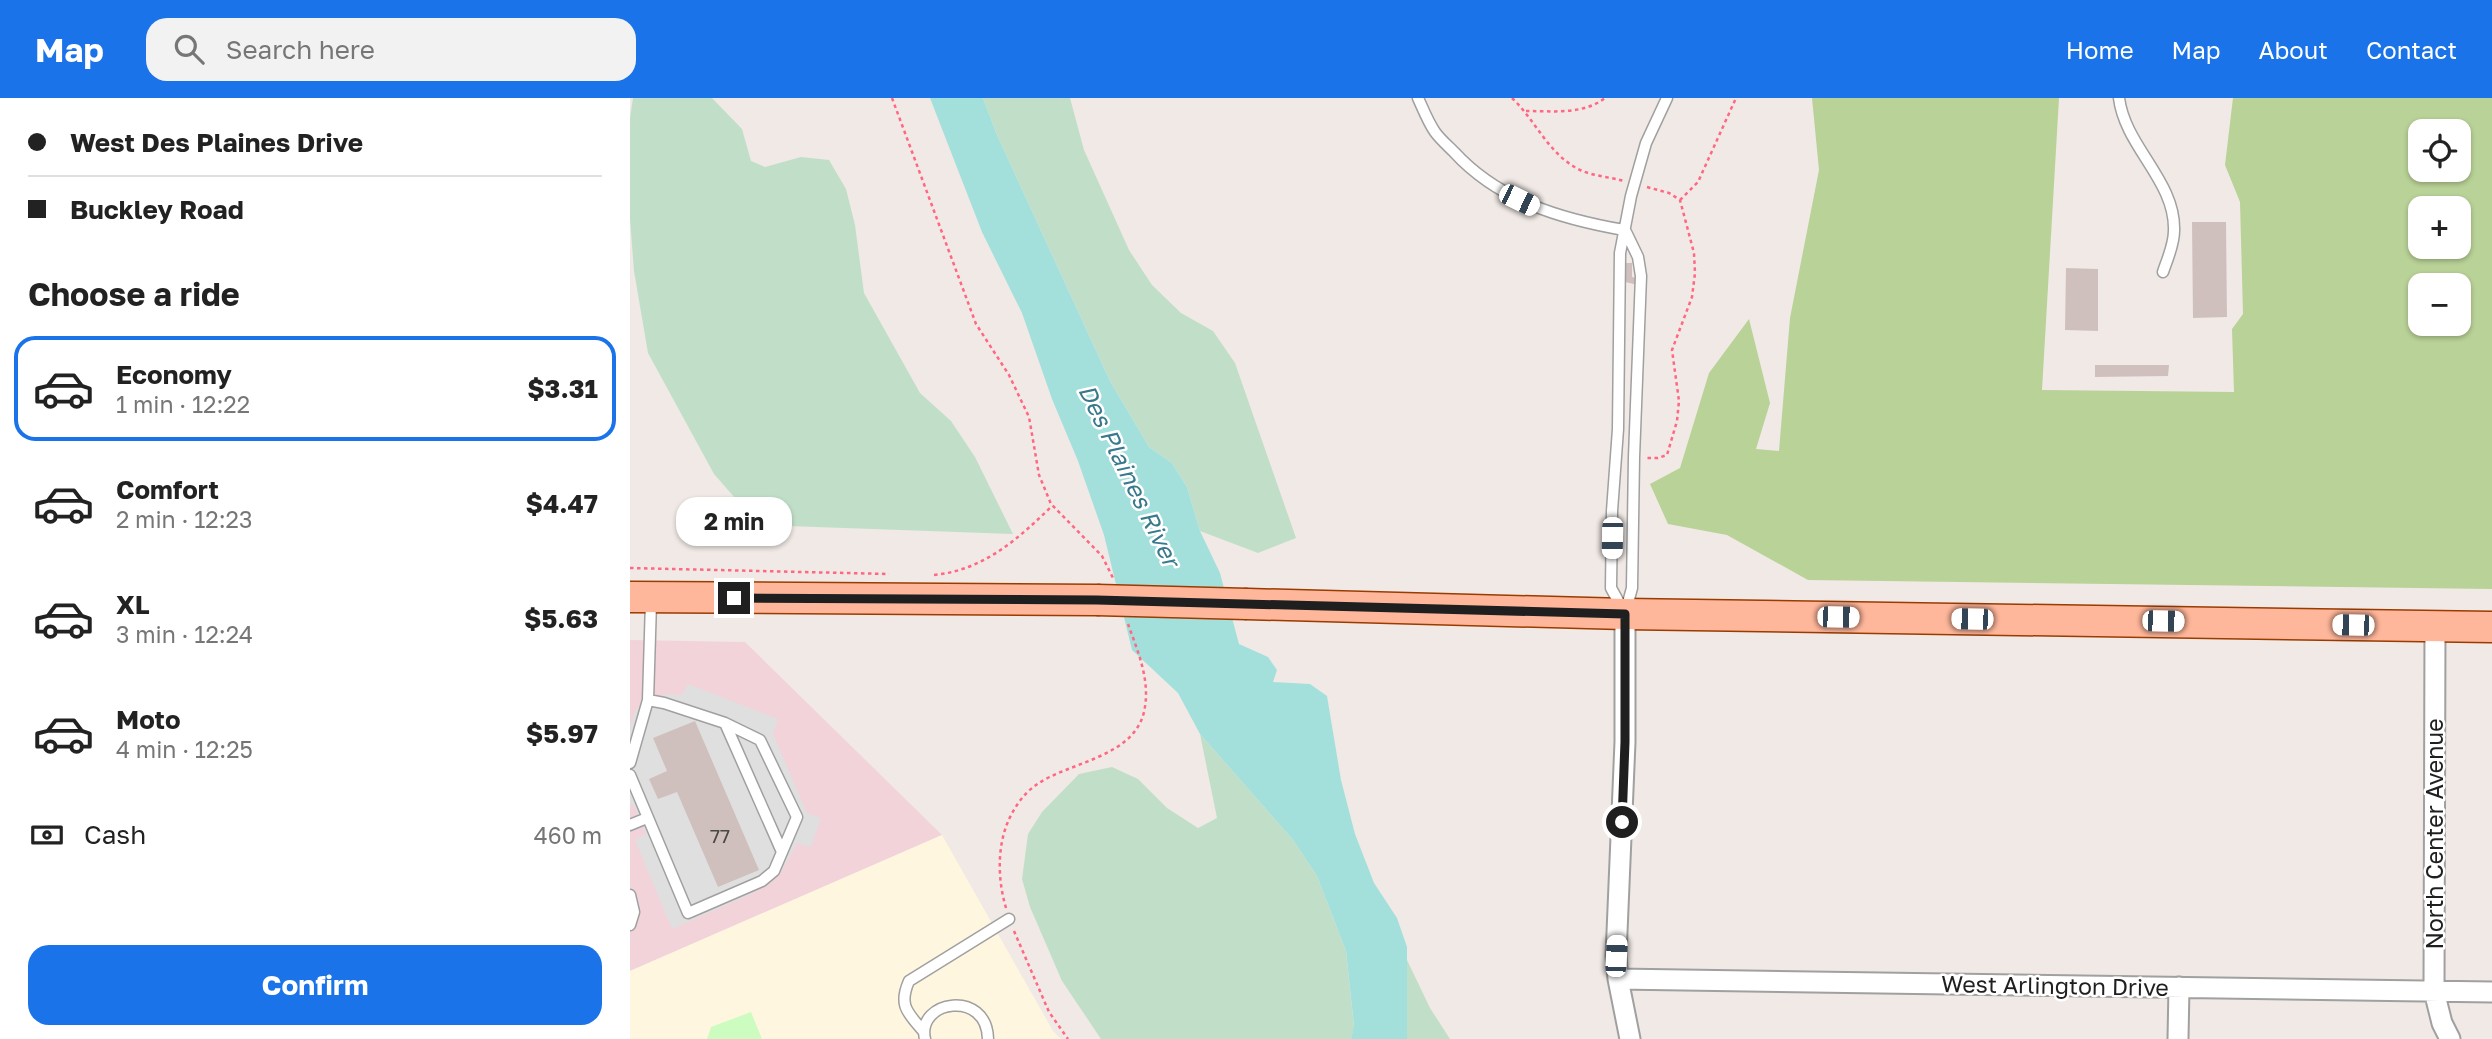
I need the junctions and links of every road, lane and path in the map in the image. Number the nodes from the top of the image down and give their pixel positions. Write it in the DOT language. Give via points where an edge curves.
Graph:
graph roads {
  1 [pos="892,98"];
  2 [pos="1418,98"];
  3 [pos="1512,98"];
  4 [pos="1605,98"];
  5 [pos="1667,98"];
  6 [pos="1736,98"];
  7 [pos="2119,98"];
  8 [pos="1526,111"];
  9 [pos="1634,184"];
  10 [pos="1680,200"];
  11 [pos="1624,230"];
  12 [pos="2163,272"];
  13 [pos="1634,457"];
  14 [pos="1052,505"];
  15 [pos="1613,519"];
  16 [pos="1633,519"];
  17 [pos="1102,556"];
  18 [pos="630,568"];
  19 [pos="890,574"];
  20 [pos="927,575"];
  21 [pos="640,598"];
  22 [pos="1629,601"];
  23 [pos="2435,626"];
  24 [pos="2492,627"];
  25 [pos="1141,661"];
  26 [pos="648,700"];
  27 [pos="725,723"];
  28 [pos="630,763"];
  29 [pos="630,775"];
  30 [pos="647,818"];
  31 [pos="630,825"];
  32 [pos="782,852"];
  33 [pos="630,895"];
  34 [pos="1009,919"];
  35 [pos="630,925"];
  36 [pos="1618,979"];
  37 [pos="2179,987"];
  38 [pos="2434,991"];
  39 [pos="2492,992"];
  40 [pos="924,1035"];
  41 [pos="988,1039"];
  42 [pos="1068,1039"];
  43 [pos="1630,1039"];
  44 [pos="2178,1039"];
  45 [pos="2450,1039"];
  1 -- 14 [label="path" via="976,324 1029,417 1039,475"];
  2 -- 11 [label="lane" via="1435,132 1469,168 1504,193 1534,208"];
  3 -- 8 [label="path"];
  4 -- 8 [label="path" via="1577,110"];
  5 -- 9 [label="lane"];
  6 -- 10 [label="path" via="1698,182"];
  7 -- 12 [label="lane" via="2131,133 2172,210 2174,232"];
  8 -- 9 [label="path" via="1550,148 1563,159 1583,171"];
  9 -- 10 [label="path"];
  9 -- 11 [label="lane"];
  10 -- 13 [label="path" via="1695,273 1692,297 1672,350 1679,401 1676,421 1667,455"];
  11 -- 13 [label="lane" via="1638,257 1641,276"];
  11 -- 15 [label="lane"];
  13 -- 16 [label="lane"];
  14 -- 17 [label="path"];
  14 -- 20 [label="path" via="1017,539 978,564"];
  15 -- 16 [label="lane"];
  15 -- 22 [label="lane" via="1611,588"];
  16 -- 22 [label="lane"];
  18 -- 19 [label="path"];
  21 -- 22 [label="main road, bridge" via="1247,604"];
  21 -- 26 [label="lane"];
  22 -- 23 [label="main road"];
  22 -- 36 [label="street"];
  23 -- 24 [label="main road"];
  23 -- 38 [label="street, North Center Avenue"];
  25 -- 34 [label="path" via="1146,678 1144,713 1135,731 1100,758 1036,785 1011,814 1000,856"];
  26 -- 27 [label="lane"];
  26 -- 28 [label="lane"];
  27 -- 32 [label="lane"];
  27 -- 32 [label="lane" via="760,740 797,817"];
  29 -- 30 [label="lane"];
  30 -- 31 [label="lane"];
  30 -- 32 [label="lane" via="688,913 762,881 774,871"];
  33 -- 35 [label="lane" via="634,912"];
  34 -- 40 [label="lane" via="909,981 903,995 906,1010"];
  34 -- 42 [label="path" via="1049,1012"];
  36 -- 37 [label="street, West Arlington Drive"];
  36 -- 43 [label="street"];
  37 -- 38 [label="street, West Arlington Drive"];
  37 -- 44 [label="street"];
  38 -- 39 [label="street, West Arlington Drive"];
  38 -- 45 [label="street, North Center Avenue"];
  40 -- 41 [label="lane" via="928,1019 938,1010 961,1005 973,1008 981,1017 988,1027"];
}
